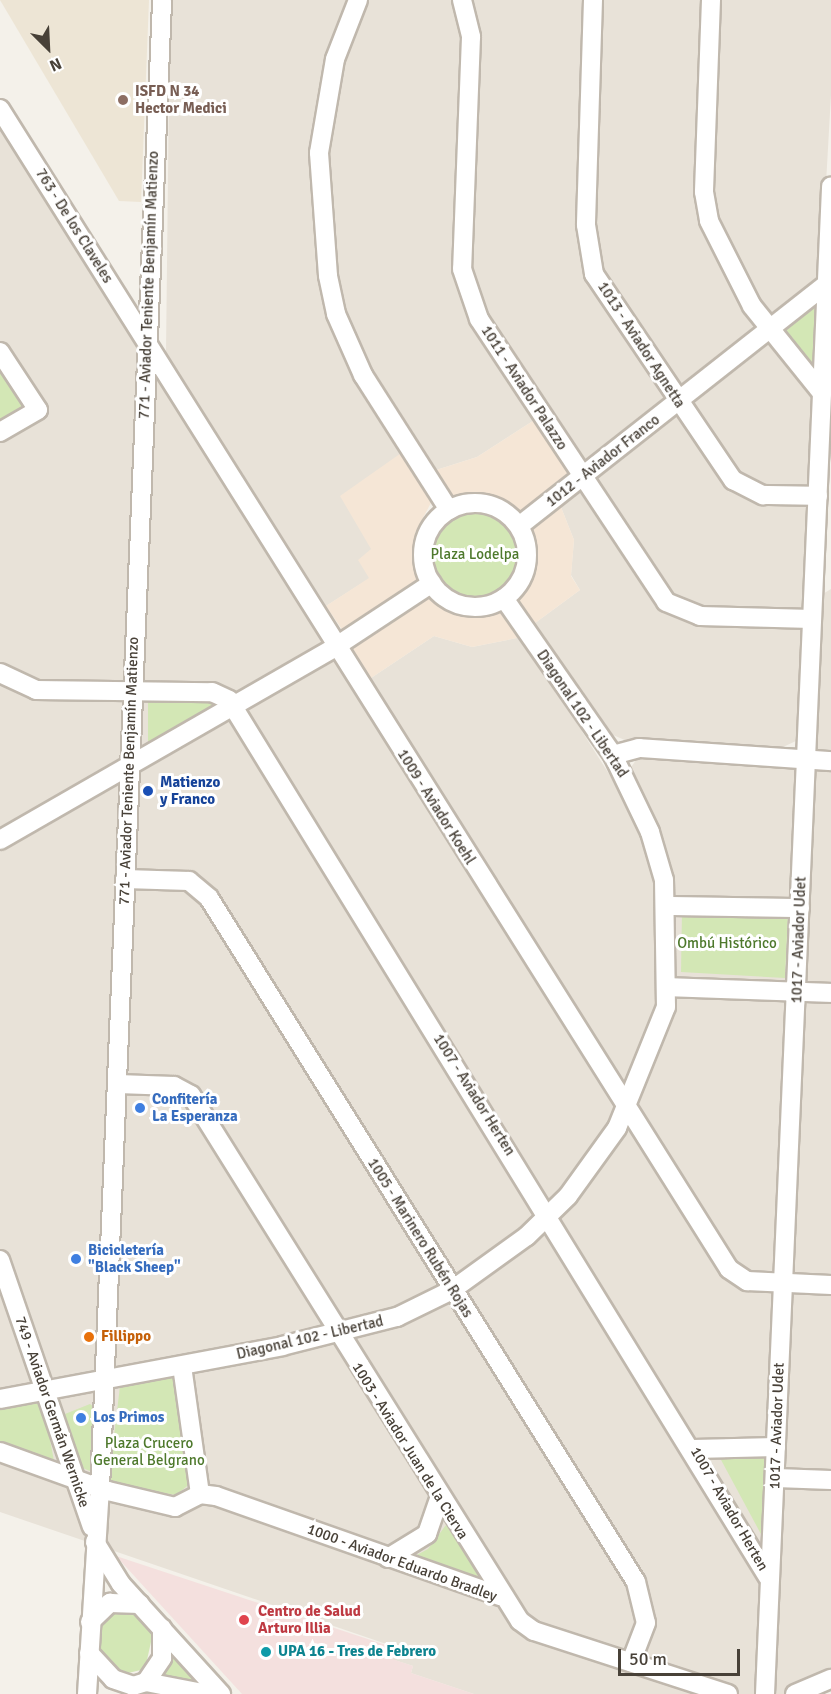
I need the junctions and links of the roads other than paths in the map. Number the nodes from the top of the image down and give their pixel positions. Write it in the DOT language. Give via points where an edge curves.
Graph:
graph roads {
  1 [pos="162,0"];
  2 [pos="358,0"];
  3 [pos="462,0"];
  4 [pos="593,0"];
  5 [pos="711,0"];
  6 [pos="0,109"];
  7 [pos="831,186"];
  8 [pos="826,284"];
  9 [pos="768,329"];
  10 [pos="146,344"];
  11 [pos="0,352"];
  12 [pos="822,393"];
  13 [pos="677,402"];
  14 [pos="0,432"];
  15 [pos="582,479"];
  16 [pos="818,496"];
  17 [pos="449,510"];
  18 [pos="519,526"];
  19 [pos="822,580"];
  20 [pos="432,583"];
  21 [pos="504,598"];
  22 [pos="812,619"];
  23 [pos="335,647"];
  24 [pos="0,673"];
  25 [pos="131,691"];
  26 [pos="233,705"];
  27 [pos="613,755"];
  28 [pos="806,757"];
  29 [pos="831,761"];
  30 [pos="128,766"];
  31 [pos="0,840"];
  32 [pos="125,879"];
  33 [pos="666,906"];
  34 [pos="800,908"];
  35 [pos="667,987"];
  36 [pos="797,992"];
  37 [pos="831,993"];
  38 [pos="118,1084"];
  39 [pos="627,1109"];
  40 [pos="549,1216"];
  41 [pos="0,1260"];
  42 [pos="782,1283"];
  43 [pos="831,1286"];
  44 [pos="452,1290"];
  45 [pos="338,1334"];
  46 [pos="182,1366"];
  47 [pos="102,1380"];
  48 [pos="46,1391"];
  49 [pos="0,1399"];
  50 [pos="776,1447"];
  51 [pos="693,1449"];
  52 [pos="0,1452"];
  53 [pos="75,1478"];
  54 [pos="776,1479"];
  55 [pos="831,1480"];
  56 [pos="100,1488"];
  57 [pos="200,1494"];
  58 [pos="439,1500"];
  59 [pos="94,1535"];
  60 [pos="388,1558"];
  61 [pos="768,1577"];
  62 [pos="500,1596"];
  63 [pos="140,1604"];
  64 [pos="90,1622"];
  65 [pos="162,1628"];
  66 [pos="89,1653"];
  67 [pos="631,1662"];
  68 [pos="831,1679"];
  69 [pos="134,1688"];
  70 [pos="87,1694"];
  71 [pos="207,1694"];
  72 [pos="221,1694"];
  73 [pos="728,1694"];
  74 [pos="765,1694"];
  75 [pos="795,1694"];
  1 -- 10 [label="street, 771 - Aviador Teniente Benjamín Matienzo"];
  2 -- 17 [label="street" via="335,59 319,153 328,276 336,314 363,375"];
  3 -- 15 [label="street, 1011 - Aviador Palazzo" via="471,25 462,254 467,290 479,319"];
  4 -- 13 [label="street, 1013 - Aviador Agnetta" via="589,259"];
  5 -- 9 [label="street" via="706,206 721,249"];
  6 -- 10 [label="street, 763 - De los Claveles"];
  7 -- 8 [label="street, 1017 - Aviador Udet"];
  8 -- 9 [label="street, 1012 - Aviador Franco"];
  8 -- 12 [label="street, 1017 - Aviador Udet"];
  9 -- 12 [label="street"];
  9 -- 13 [label="street, 1012 - Aviador Franco"];
  10 -- 23 [label="street, 1009 - Aviador Koehl"];
  10 -- 25 [label="street, 771 - Aviador Teniente Benjamín Matienzo"];
  11 -- 14 [label="street" via="38,410"];
  12 -- 16 [label="street, 1017 - Aviador Udet"];
  13 -- 15 [label="street, 1012 - Aviador Franco"];
  13 -- 16 [label="street, 1013 - Aviador Agnetta" via="741,487 763,495"];
  15 -- 18 [label="street, 1012 - Aviador Franco"];
  15 -- 22 [label="street, 1011 - Aviador Palazzo" via="654,589 675,608 700,616"];
  16 -- 19 [label="street, 1017 - Aviador Udet"];
  17 -- 18 [label="street" via="478,503 494,506"];
  17 -- 20 [label="street" via="427,536 424,560"];
  18 -- 21 [label="street" via="528,557 524,573"];
  19 -- 22 [label="street, 1017 - Aviador Udet"];
  20 -- 21 [label="street" via="443,595 472,606"];
  20 -- 23 [label="street"];
  21 -- 27 [label="street, Diagonal 102 - Libertad"];
  22 -- 28 [label="street, 1017 - Aviador Udet"];
  23 -- 26 [label="street"];
  23 -- 39 [label="street, 1009 - Aviador Koehl"];
  24 -- 25 [label="street" via="36,690"];
  25 -- 26 [label="street" via="212,692"];
  25 -- 30 [label="street, 771 - Aviador Teniente Benjamín Matienzo"];
  26 -- 30 [label="street"];
  26 -- 40 [label="street, 1007 - Aviador Herten"];
  27 -- 28 [label="street" via="639,748"];
  27 -- 33 [label="street, Diagonal 102 - Libertad" via="650,832"];
  28 -- 29 [label="street"];
  28 -- 34 [label="street, 1017 - Aviador Udet"];
  30 -- 31 [label="street"];
  30 -- 32 [label="street, 771 - Aviador Teniente Benjamín Matienzo"];
  32 -- 38 [label="street, 771 - Aviador Teniente Benjamín Matienzo"];
  32 -- 44 [label="street, 1005 - Marinero Rubén Rojas" via="189,881 201,888"];
  33 -- 34 [label="street"];
  33 -- 35 [label="street, Diagonal 102 - Libertad"];
  34 -- 36 [label="street, 1017 - Aviador Udet"];
  35 -- 36 [label="street"];
  35 -- 39 [label="street, Diagonal 102 - Libertad" via="666,1007"];
  36 -- 37 [label="street"];
  36 -- 42 [label="street, 1017 - Aviador Udet"];
  38 -- 45 [label="street, 1003 - Aviador Juan de la Cierva" via="174,1086 191,1095"];
  38 -- 47 [label="street, 771 - Aviador Teniente Benjamín Matienzo"];
  39 -- 40 [label="street, Diagonal 102 - Libertad" via="584,1177"];
  39 -- 42 [label="street, 1009 - Aviador Koehl" via="729,1269 747,1281"];
  40 -- 44 [label="street, Diagonal 102 - Libertad"];
  40 -- 51 [label="street, 1007 - Aviador Herten"];
  41 -- 48 [label="street, 749 - Aviador Germán Wernicke"];
  42 -- 43 [label="street"];
  42 -- 50 [label="street, 1017 - Aviador Udet"];
  44 -- 45 [label="street, Diagonal 102 - Libertad" via="397,1317"];
  44 -- 67 [label="street, 1005 - Marinero Rubén Rojas" via="641,1594 646,1623"];
  45 -- 46 [label="street, Diagonal 102 - Libertad"];
  45 -- 58 [label="street, 1003 - Aviador Juan de la Cierva"];
  46 -- 47 [label="street, Diagonal 102 - Libertad"];
  46 -- 57 [label="street"];
  47 -- 48 [label="street, Diagonal 102 - Libertad"];
  47 -- 56 [label="street, 771 - Aviador Teniente Benjamín Matienzo"];
  48 -- 49 [label="street, Diagonal 102 - Libertad"];
  48 -- 53 [label="street, 749 - Aviador Germán Wernicke"];
  50 -- 51 [label="street"];
  50 -- 54 [label="street, 1017 - Aviador Udet"];
  51 -- 61 [label="street, 1007 - Aviador Herten"];
  52 -- 53 [label="street"];
  53 -- 56 [label="street"];
  53 -- 59 [label="street, 749 - Aviador Germán Wernicke"];
  54 -- 55 [label="street"];
  54 -- 61 [label="street, 1017 - Aviador Udet"];
  56 -- 57 [label="street" via="176,1507"];
  56 -- 59 [label="street, 771 - Aviador Teniente Benjamín Matienzo"];
  57 -- 60 [label="street, 1000 - Aviador Eduardo Bradley"];
  58 -- 60 [label="street" via="427,1534"];
  58 -- 62 [label="street, 1003 - Aviador Juan de la Cierva"];
  59 -- 63 [label="street"];
  59 -- 64 [label="street, 771 - Aviador Teniente Benjamín Matienzo"];
  60 -- 62 [label="street, 1000 - Aviador Eduardo Bradley"];
  61 -- 74 [label="street, 1017 - Aviador Udet"];
  62 -- 67 [label="street, 1000 - Aviador Eduardo Bradley" via="526,1627"];
  63 -- 64 [label="street" via="110,1603"];
  63 -- 65 [label="street"];
  64 -- 66 [label="street"];
  65 -- 69 [label="street" via="162,1658"];
  65 -- 72 [label="street"];
  66 -- 69 [label="street" via="105,1673"];
  66 -- 70 [label="street"];
  67 -- 73 [label="street, 1000 - Aviador Eduardo Bradley"];
  68 -- 75 [label="street"];
  69 -- 71 [label="street"];
}
